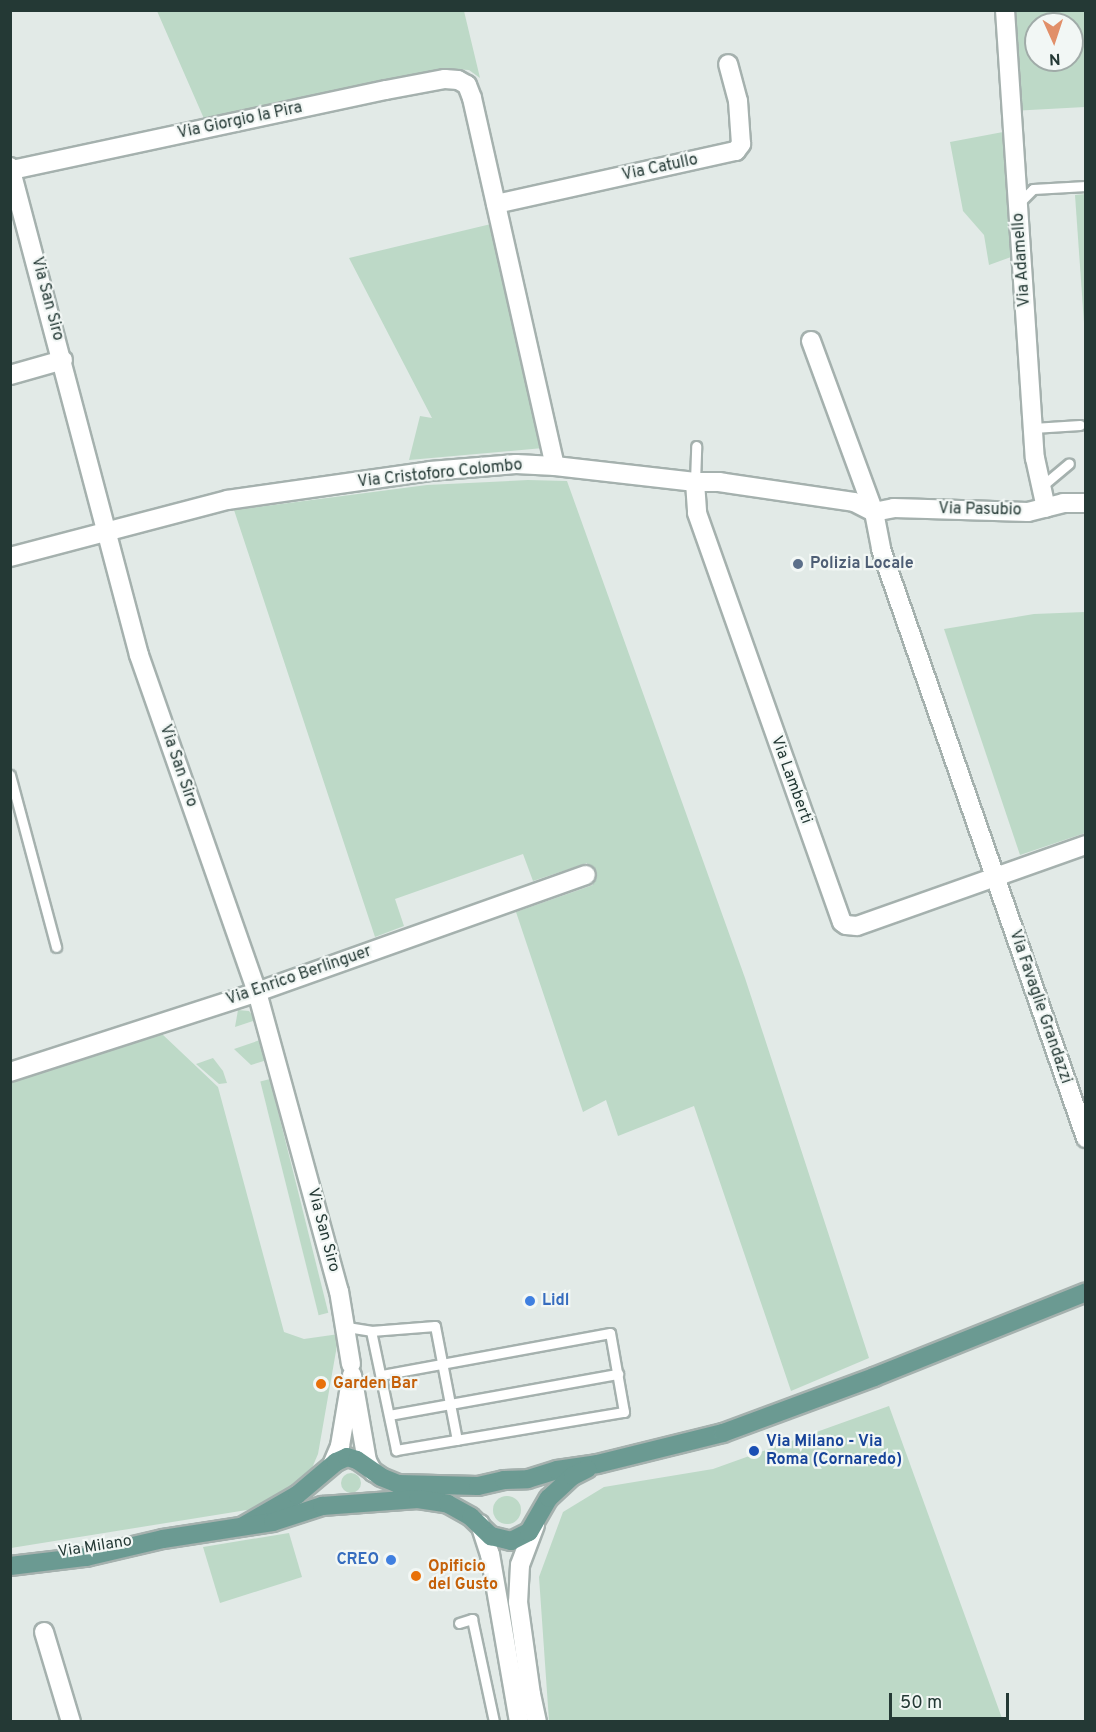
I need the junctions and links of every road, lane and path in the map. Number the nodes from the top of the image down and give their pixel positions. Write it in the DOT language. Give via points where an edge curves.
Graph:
graph roads {
  1 [pos="1005,10"];
  2 [pos="728,64"];
  3 [pos="11,168"];
  4 [pos="1086,186"];
  5 [pos="496,204"];
  6 [pos="1018,204"];
  7 [pos="811,341"];
  8 [pos="63,360"];
  9 [pos="10,375"];
  10 [pos="1080,425"];
  11 [pos="1033,428"];
  12 [pos="696,446"];
  13 [pos="1069,463"];
  14 [pos="555,466"];
  15 [pos="695,482"];
  16 [pos="1042,486"];
  17 [pos="1086,503"];
  18 [pos="1046,508"];
  19 [pos="874,512"];
  20 [pos="107,533"];
  21 [pos="10,557"];
  22 [pos="10,775"];
  23 [pos="1086,845"];
  24 [pos="586,875"];
  25 [pos="995,876"];
  26 [pos="56,947"];
  27 [pos="257,992"];
  28 [pos="10,1072"];
  29 [pos="1086,1138"];
  30 [pos="1086,1292"];
  31 [pos="347,1327"];
  32 [pos="371,1331"];
  33 [pos="351,1364"];
  34 [pos="442,1364"];
  35 [pos="618,1374"];
  36 [pos="381,1375"];
  37 [pos="450,1404"];
  38 [pos="389,1415"];
  39 [pos="457,1440"];
  40 [pos="597,1464"];
  41 [pos="332,1465"];
  42 [pos="373,1472"];
  43 [pos="511,1480"];
  44 [pos="493,1483"];
  45 [pos="349,1506"];
  46 [pos="536,1521"];
  47 [pos="243,1526"];
  48 [pos="483,1528"];
  49 [pos="19,1564"];
  50 [pos="459,1623"];
  51 [pos="44,1632"];
  52 [pos="71,1722"];
  53 [pos="494,1722"];
  54 [pos="519,1722"];
  55 [pos="537,1722"];
  1 -- 6 [label="street, Via Adamello"];
  2 -- 5 [label="street, Via Catullo" via="738,101 741,144 736,151"];
  3 -- 5 [label="street, Via Giorgio la Pira" via="445,78 467,85"];
  3 -- 8 [label="street, Via San Siro"];
  4 -- 6 [label="lane" via="1034,189"];
  5 -- 14 [label="street"];
  6 -- 11 [label="street, Via Adamello"];
  7 -- 19 [label="street, Via Favaglie Grandazzi"];
  8 -- 9 [label="street"];
  8 -- 20 [label="street, Via San Siro"];
  10 -- 11 [label="lane"];
  11 -- 16 [label="street, Via Adamello"];
  12 -- 15 [label="lane"];
  13 -- 16 [label="lane"];
  14 -- 15 [label="street, Via Cristoforo Colombo"];
  14 -- 20 [label="street, Via Cristoforo Colombo" via="516,464 430,471 226,500"];
  15 -- 19 [label="street, Via Cristoforo Colombo" via="854,502"];
  15 -- 25 [label="street, Via Lamberti" via="697,513 842,922 857,926"];
  16 -- 18 [label="street, Via Adamello"];
  17 -- 18 [label="street, Via Pasubio"];
  18 -- 19 [label="street, Via Pasubio" via="1028,512 894,508"];
  19 -- 25 [label="street, Via Favaglie Grandazzi" via="881,549"];
  20 -- 21 [label="street, Via Cristoforo Colombo"];
  20 -- 27 [label="street, Via San Siro" via="139,655"];
  22 -- 26 [label="lane"];
  23 -- 25 [label="street"];
  24 -- 27 [label="street, Via Enrico Berlinguer"];
  25 -- 29 [label="street, Via Favaglie Grandazzi"];
  27 -- 28 [label="street, Via Enrico Berlinguer"];
  27 -- 31 [label="street, Via San Siro"];
  30 -- 40 [label="main road" via="723,1433"];
  31 -- 32 [label="lane"];
  31 -- 33 [label="street, Via San Siro"];
  32 -- 34 [label="lane" via="435,1326"];
  32 -- 36 [label="lane"];
  34 -- 35 [label="lane" via="610,1333"];
  34 -- 36 [label="lane"];
  34 -- 37 [label="lane"];
  35 -- 37 [label="lane"];
  35 -- 39 [label="lane" via="624,1412"];
  36 -- 38 [label="lane"];
  37 -- 38 [label="lane"];
  37 -- 39 [label="lane"];
  38 -- 39 [label="lane" via="396,1450"];
  40 -- 43 [label="main road"];
  40 -- 46 [label="main road" via="573,1476 549,1498"];
  41 -- 42 [label="main road" via="351,1457"];
  41 -- 42 [label="street" via="340,1446 352,1376"];
  41 -- 45 [label="main road" via="326,1475 327,1489 335,1501"];
  41 -- 47 [label="main road" via="297,1495"];
  42 -- 44 [label="main road" via="387,1481 405,1485"];
  43 -- 44 [label="main road"];
  43 -- 46 [label="main road" via="523,1483 533,1492 538,1505"];
  44 -- 48 [label="main road" via="479,1499 477,1512"];
  45 -- 47 [label="main road, Via Milano" via="317,1507 283,1520"];
  45 -- 48 [label="main road, Via Milano" via="434,1500 466,1514"];
  46 -- 48 [label="main road" via="523,1537 510,1541 497,1539"];
  46 -- 55 [label="street" via="523,1554 518,1590"];
  47 -- 49 [label="main road, Via Milano" via="163,1539 97,1544"];
  48 -- 54 [label="street"];
  50 -- 53 [label="lane" via="472,1619"];
  51 -- 52 [label="street"];
}
